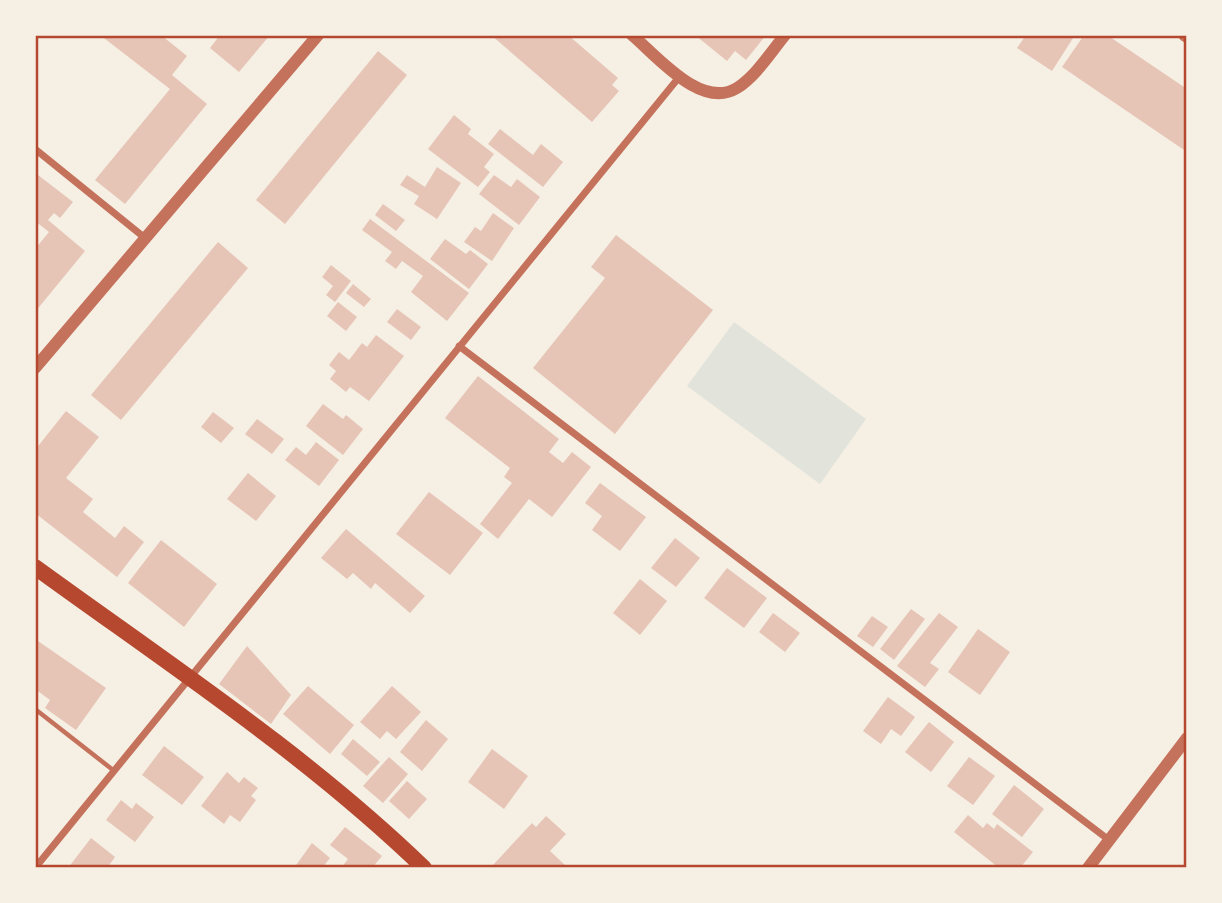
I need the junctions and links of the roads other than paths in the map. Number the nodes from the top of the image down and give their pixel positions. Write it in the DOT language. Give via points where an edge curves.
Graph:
graph roads {
  1 [pos="318,35"];
  2 [pos="632,35"];
  3 [pos="785,35"];
  4 [pos="681,76"];
  5 [pos="35,149"];
  6 [pos="145,238"];
  7 [pos="459,346"];
  8 [pos="35,368"];
  9 [pos="35,567"];
  10 [pos="188,678"];
  11 [pos="35,709"];
  12 [pos="1187,738"];
  13 [pos="113,770"];
  14 [pos="1109,840"];
  15 [pos="35,868"];
  16 [pos="424,868"];
  17 [pos="1088,868"];
  1 -- 6 [label="street"];
  2 -- 4 [label="street"];
  3 -- 4 [label="street" via="736,89 706,92"];
  4 -- 7 [label="street"];
  5 -- 6 [label="street"];
  6 -- 8 [label="street"];
  7 -- 10 [label="street"];
  7 -- 14 [label="street"];
  9 -- 10 [label="main road"];
  10 -- 13 [label="street"];
  10 -- 16 [label="main road" via="351,802"];
  11 -- 13 [label="lane"];
  12 -- 14 [label="street"];
  13 -- 15 [label="street"];
  14 -- 17 [label="street"];
}
